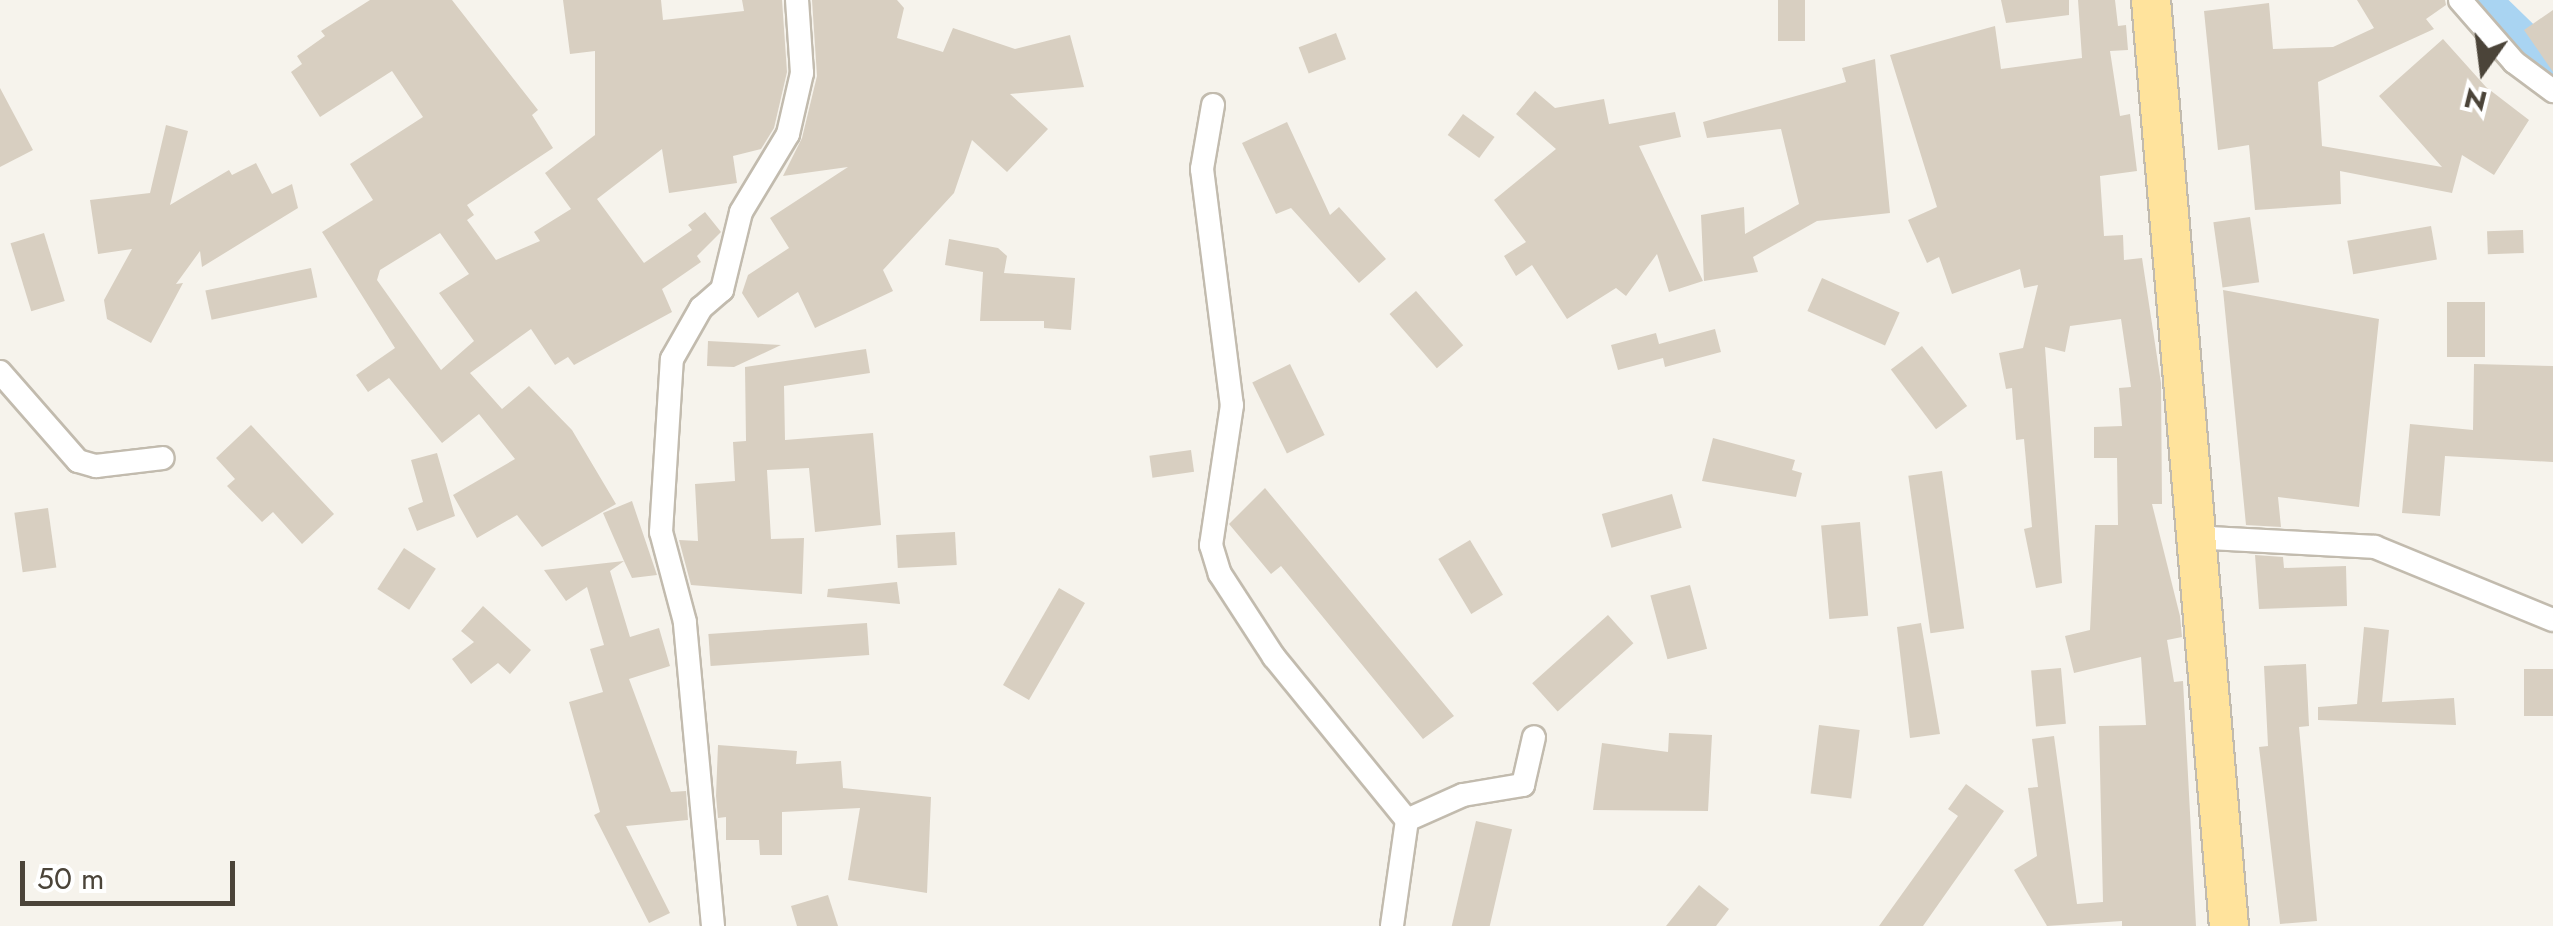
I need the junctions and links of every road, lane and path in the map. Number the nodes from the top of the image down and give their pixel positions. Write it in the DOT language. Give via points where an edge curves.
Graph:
graph roads {
  1 [pos="797,0"];
  2 [pos="2152,0"];
  3 [pos="2460,0"];
  4 [pos="2550,86"];
  5 [pos="1212,105"];
  6 [pos="0,372"];
  7 [pos="163,458"];
  8 [pos="2193,537"];
  9 [pos="2553,620"];
  10 [pos="1534,738"];
  11 [pos="1407,820"];
  12 [pos="713,926"];
  13 [pos="1392,926"];
  14 [pos="2229,926"];
  1 -- 12 [label="street" via="802,73 788,134 740,212 722,290 701,308 672,358 661,532 685,622"];
  2 -- 8 [label="main road"];
  3 -- 4 [label="street" via="2514,62"];
  5 -- 11 [label="street" via="1202,170 1232,405 1211,546 1220,574 1274,658"];
  6 -- 7 [label="street" via="78,461 96,466"];
  8 -- 9 [label="street" via="2375,547"];
  8 -- 14 [label="main road"];
  10 -- 11 [label="street" via="1523,785 1463,795"];
  11 -- 13 [label="street"];
}
